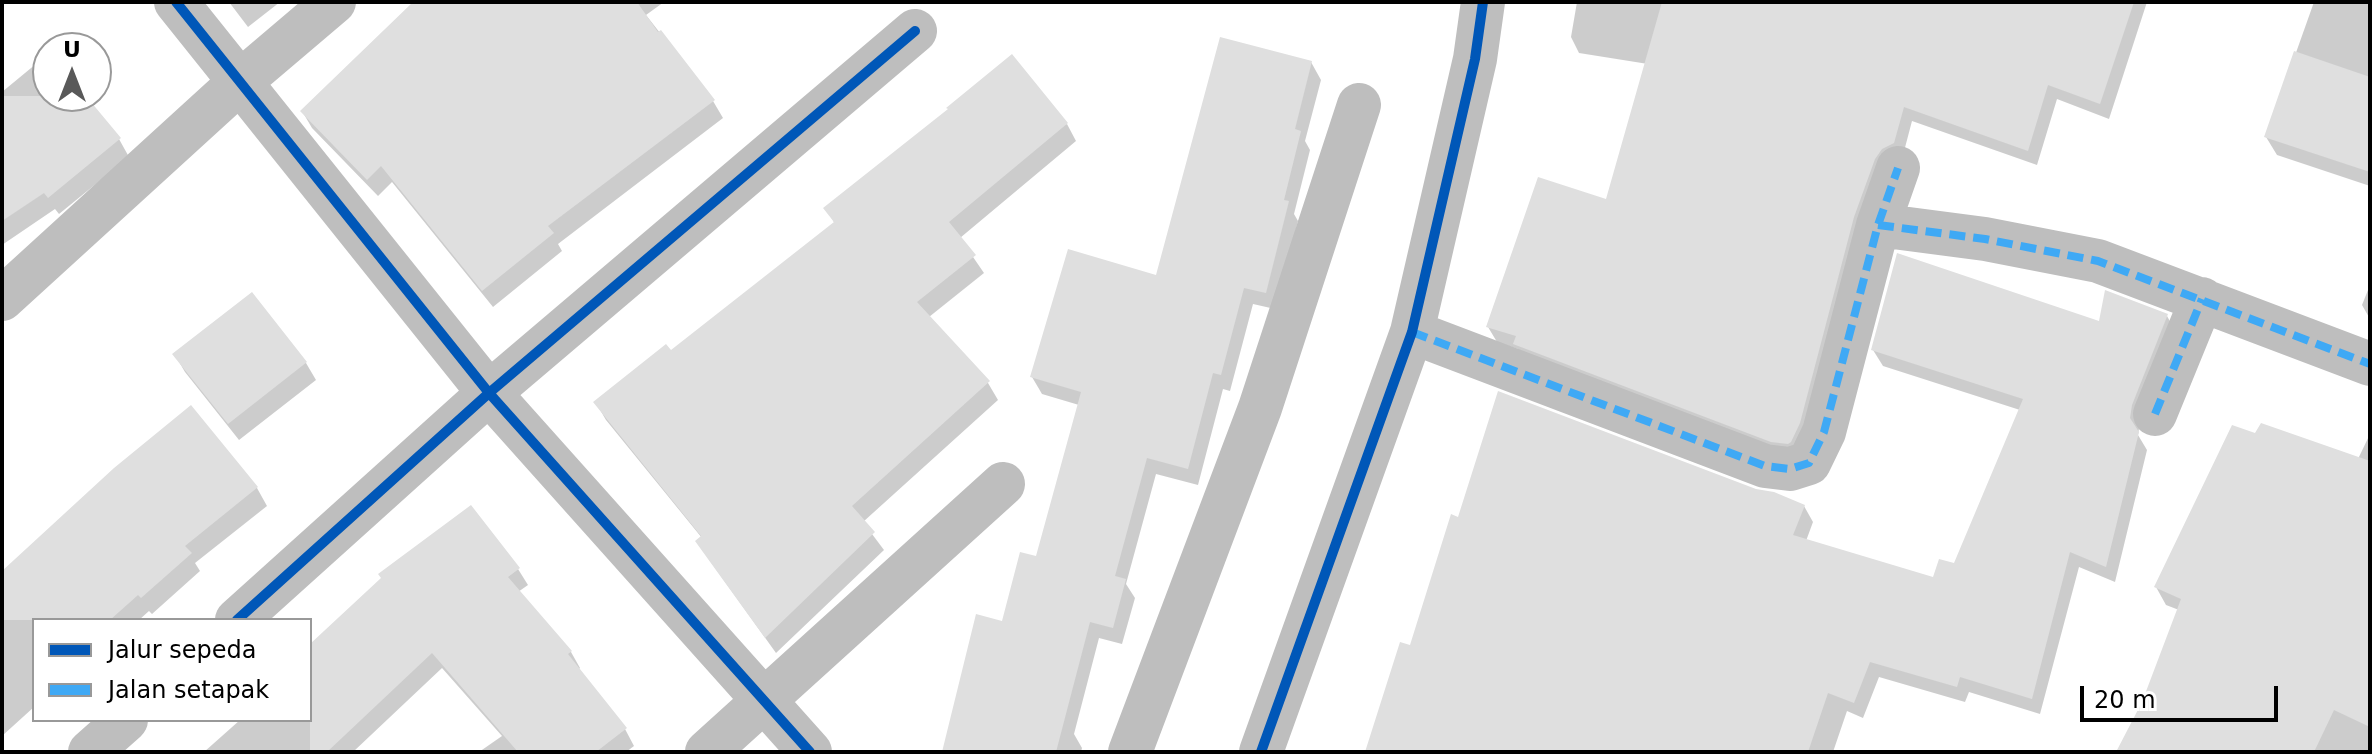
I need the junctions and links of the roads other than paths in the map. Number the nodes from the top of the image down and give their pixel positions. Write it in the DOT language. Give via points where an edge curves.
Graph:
graph roads {
  1 [pos="176,2"];
  2 [pos="334,2"];
  3 [pos="1483,2"];
  4 [pos="915,31"];
  5 [pos="241,81"];
  6 [pos="1359,105"];
  7 [pos="1898,168"];
  8 [pos="1878,225"];
  9 [pos="2,299"];
  10 [pos="2202,299"];
  11 [pos="1412,332"];
  12 [pos="2370,364"];
  13 [pos="489,393"];
  14 [pos="2155,414"];
  15 [pos="1003,484"];
  16 [pos="239,618"];
  17 [pos="764,702"];
  18 [pos="124,722"];
  19 [pos="90,752"];
  20 [pos="707,752"];
  21 [pos="810,752"];
  22 [pos="1130,752"];
  23 [pos="1261,752"];
  1 -- 5 [label="street"];
  2 -- 5 [label="street"];
  3 -- 11 [label="street" via="1475,59"];
  4 -- 13 [label="street"];
  5 -- 9 [label="street"];
  5 -- 13 [label="street"];
  6 -- 22 [label="street" via="1260,408"];
  7 -- 8 [label="street"];
  8 -- 10 [label="street" via="2098,261"];
  8 -- 11 [label="street" via="1824,432 1809,463 1790,469 1765,466"];
  10 -- 12 [label="street"];
  10 -- 14 [label="street"];
  11 -- 23 [label="street"];
  13 -- 16 [label="street"];
  13 -- 17 [label="street"];
  15 -- 17 [label="street"];
  17 -- 20 [label="street"];
  17 -- 21 [label="street"];
  18 -- 19 [label="street"];
}
